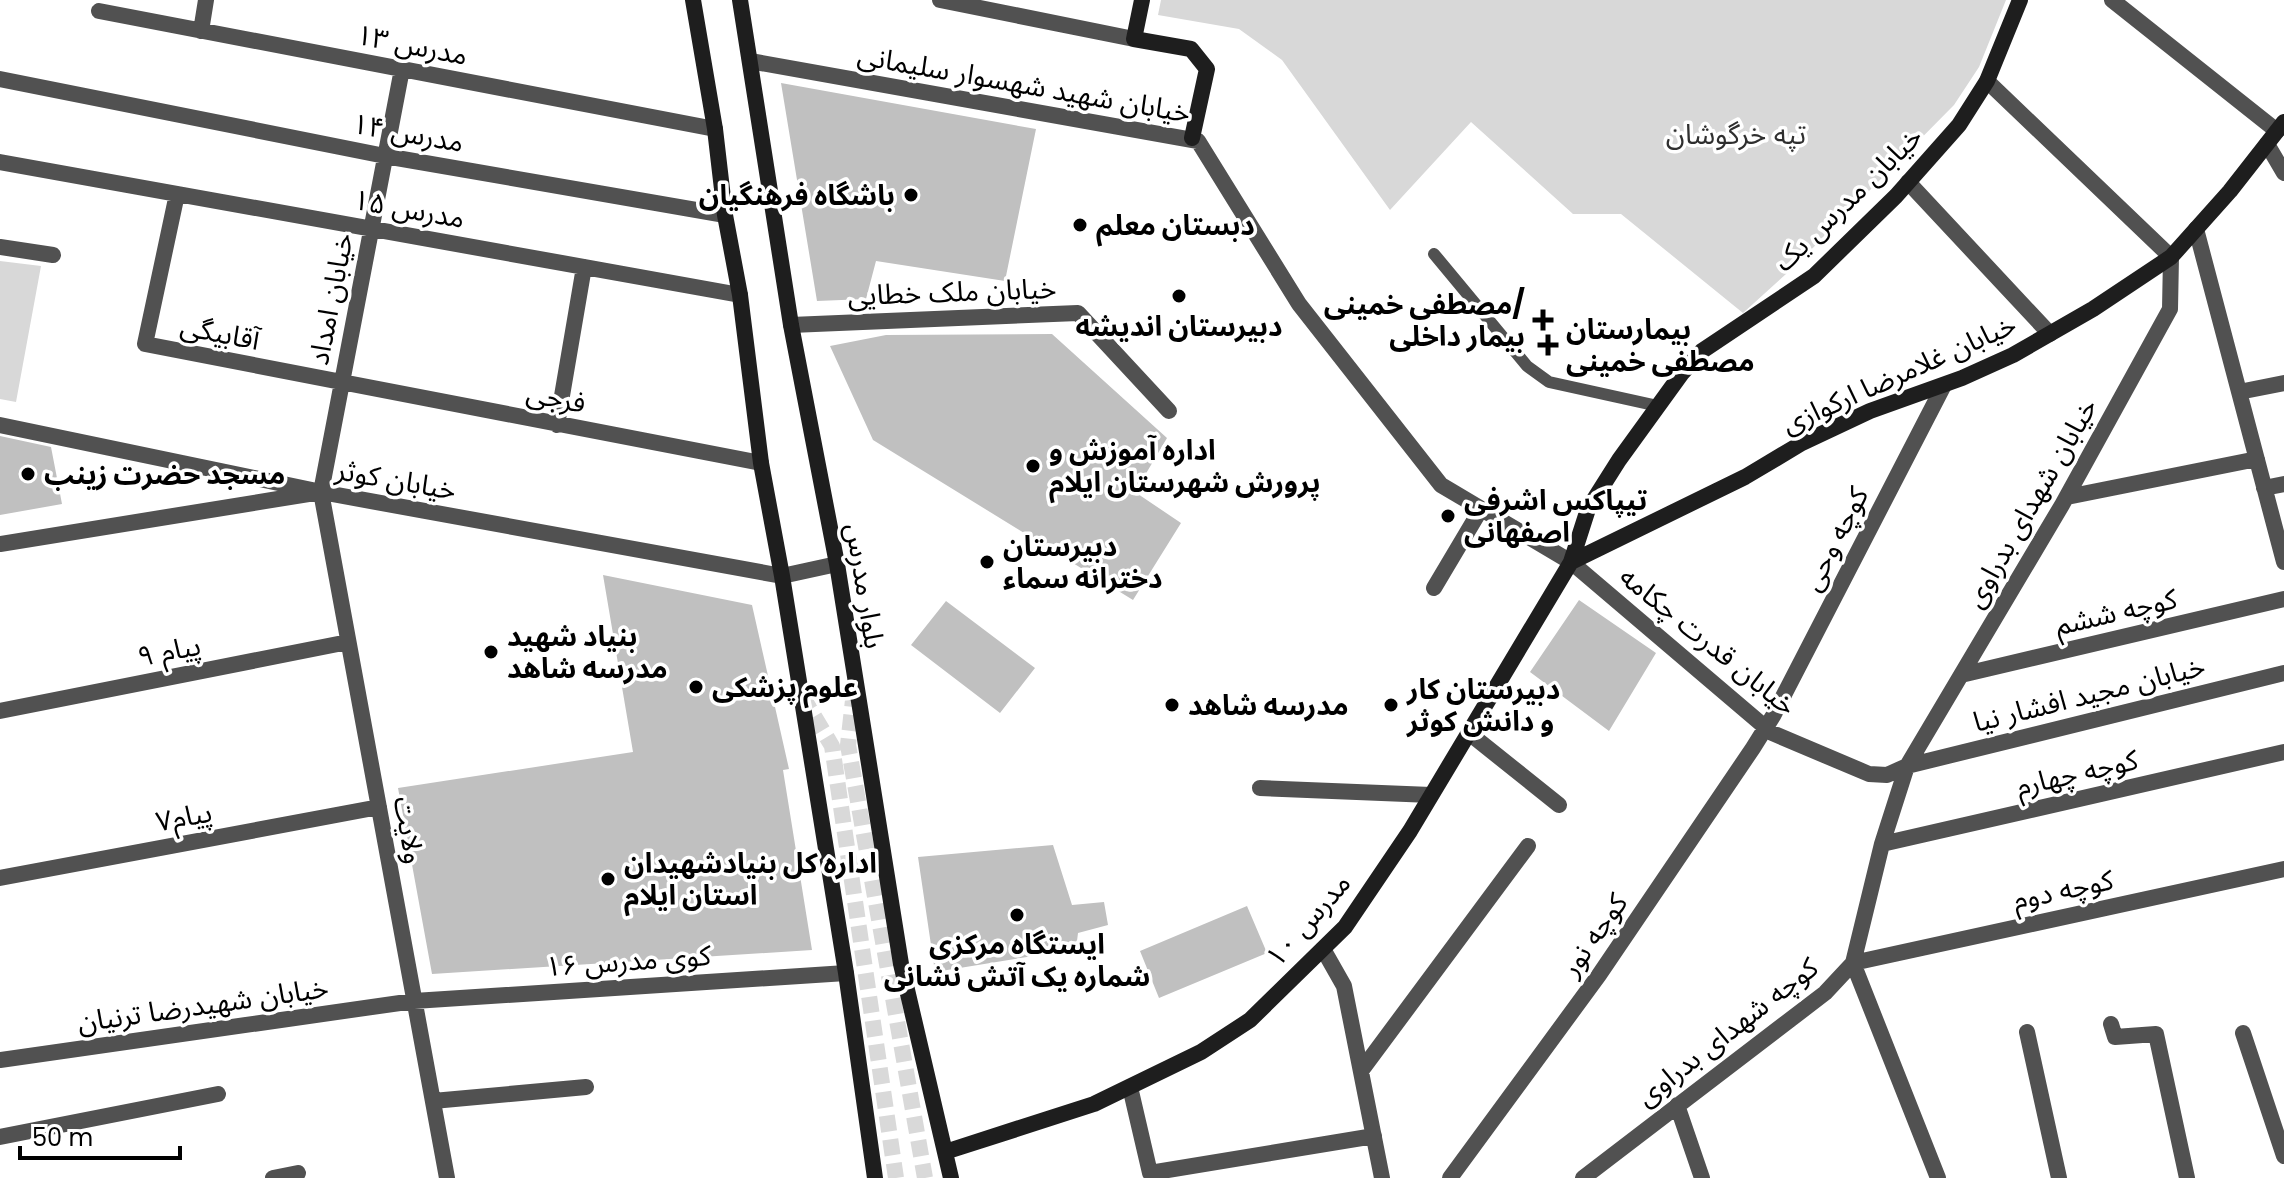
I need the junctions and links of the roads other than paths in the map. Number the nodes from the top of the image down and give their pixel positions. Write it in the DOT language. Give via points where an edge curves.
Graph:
graph roads {
  1 [pos="206,0"];
  2 [pos="693,0"];
  3 [pos="740,0"];
  4 [pos="1142,0"];
  5 [pos="2020,0"];
  6 [pos="949,1"];
  7 [pos="2122,3"];
  8 [pos="99,11"];
  9 [pos="201,31"];
  10 [pos="1134,39"];
  11 [pos="750,61"];
  12 [pos="402,69"];
  13 [pos="0,79"];
  14 [pos="1987,81"];
  15 [pos="715,129"];
  16 [pos="2276,132"];
  17 [pos="1192,138"];
  18 [pos="385,156"];
  19 [pos="0,162"];
  20 [pos="2284,173"];
  21 [pos="1908,182"];
  22 [pos="177,194"];
  23 [pos="725,215"];
  24 [pos="371,229"];
  25 [pos="2196,229"];
  26 [pos="0,247"];
  27 [pos="1434,254"];
  28 [pos="53,255"];
  29 [pos="2171,257"];
  30 [pos="584,267"];
  31 [pos="740,295"];
  32 [pos="791,325"];
  33 [pos="2050,334"];
  34 [pos="342,383"];
  35 [pos="2284,383"];
  36 [pos="1944,385"];
  37 [pos="2239,392"];
  38 [pos="1658,406"];
  39 [pos="1169,411"];
  40 [pos="0,425"];
  41 [pos="557,425"];
  42 [pos="2257,459"];
  43 [pos="761,463"];
  44 [pos="2284,484"];
  45 [pos="2264,488"];
  46 [pos="321,492"];
  47 [pos="2067,497"];
  48 [pos="1481,509"];
  49 [pos="0,544"];
  50 [pos="1571,562"];
  51 [pos="2284,562"];
  52 [pos="837,564"];
  53 [pos="782,576"];
  54 [pos="1434,588"];
  55 [pos="2284,599"];
  56 [pos="348,642"];
  57 [pos="2284,673"];
  58 [pos="1961,675"];
  59 [pos="0,711"];
  60 [pos="1769,722"];
  61 [pos="1469,733"];
  62 [pos="2284,752"];
  63 [pos="1907,766"];
  64 [pos="1260,788"];
  65 [pos="1431,795"];
  66 [pos="1559,805"];
  67 [pos="379,807"];
  68 [pos="1882,844"];
  69 [pos="1528,846"];
  70 [pos="2284,869"];
  71 [pos="0,878"];
  72 [pos="1323,949"];
  73 [pos="1853,963"];
  74 [pos="846,973"];
  75 [pos="414,1001"];
  76 [pos="2111,1024"];
  77 [pos="2027,1032"];
  78 [pos="2243,1033"];
  79 [pos="0,1060"];
  80 [pos="1361,1071"];
  81 [pos="586,1087"];
  82 [pos="1130,1087"];
  83 [pos="218,1094"];
  84 [pos="433,1101"];
  85 [pos="1677,1105"];
  86 [pos="1374,1136"];
  87 [pos="0,1137"];
  88 [pos="945,1152"];
  89 [pos="2284,1156"];
  90 [pos="298,1173"];
  91 [pos="273,1178"];
  92 [pos="447,1178"];
  93 [pos="875,1178"];
  94 [pos="951,1178"];
  95 [pos="1382,1178"];
  96 [pos="1450,1178"];
  97 [pos="1583,1178"];
  98 [pos="1702,1178"];
  99 [pos="1938,1178"];
  100 [pos="2059,1178"];
  101 [pos="2187,1178"];
  1 -- 9 [label="street"];
  2 -- 15 [label="street"];
  3 -- 11 [label="street, بلوار مدرس"];
  4 -- 10 [label="street"];
  5 -- 14 [label="street, خیابان مدرس یک"];
  6 -- 10 [label="street"];
  7 -- 16 [label="street"];
  8 -- 9 [label="street, مدرس ۱۳"];
  9 -- 12 [label="street, مدرس ۱۳"];
  10 -- 17 [label="street" via="1191,49 1207,69"];
  11 -- 17 [label="street, خیابان شهید شهسوار سلیمانی"];
  11 -- 32 [label="street, بلوار مدرس"];
  12 -- 15 [label="street, مدرس ۱۳"];
  12 -- 18 [label="street, خیابان امداد"];
  13 -- 18 [label="street, مدرس ۱۴"];
  14 -- 21 [label="street, خیابان مدرس یک" via="1959,125"];
  14 -- 29 [label="street"];
  15 -- 23 [label="street"];
  16 -- 20 [label="street"];
  16 -- 25 [label="street, خیابان غلامرضا ارکوازی"];
  17 -- 48 [label="street, خیابان شهید شهسوار سلیمانی" via="1202,144 1299,304 1441,485"];
  18 -- 23 [label="street, مدرس ۱۴"];
  18 -- 24 [label="street, خیابان امداد"];
  19 -- 22 [label="street, مدرس ۱۵"];
  21 -- 33 [label="street"];
  21 -- 38 [label="street, خیابان مدرس یک" via="1814,276 1702,351"];
  22 -- 24 [label="street, مدرس ۱۵"];
  22 -- 34 [label="street, آقابیگی" via="145,344"];
  23 -- 31 [label="street"];
  24 -- 30 [label="street, مدرس ۱۵"];
  24 -- 34 [label="street, خیابان امداد"];
  25 -- 29 [label="street, خیابان غلامرضا ارکوازی"];
  25 -- 37 [label="street"];
  26 -- 28 [label="street"];
  27 -- 38 [label="lane" via="1527,366 1549,382"];
  29 -- 33 [label="street, خیابان غلامرضا ارکوازی"];
  29 -- 47 [label="street, خیابان شهدای بدراوی" via="2170,309"];
  30 -- 31 [label="street, مدرس ۱۵"];
  30 -- 41 [label="street"];
  31 -- 43 [label="street"];
  32 -- 39 [label="street, خیابان ملک خطایی" via="1078,313"];
  32 -- 52 [label="street, بلوار مدرس"];
  33 -- 36 [label="street, خیابان غلامرضا ارکوازی"];
  34 -- 41 [label="street, فرجی"];
  34 -- 46 [label="street, خیابان امداد"];
  35 -- 37 [label="street"];
  36 -- 50 [label="street, خیابان غلامرضا ارکوازی" via="1802,443 1745,477"];
  36 -- 60 [label="street, کوچه وحی"];
  37 -- 42 [label="street"];
  38 -- 50 [label="street, خیابان مدرس یک" via="1588,509"];
  40 -- 46 [label="street"];
  41 -- 43 [label="street, فرجی"];
  42 -- 45 [label="street"];
  42 -- 47 [label="street"];
  43 -- 53 [label="street"];
  44 -- 45 [label="street"];
  45 -- 51 [label="street"];
  46 -- 49 [label="street, خیابان کوثر"];
  46 -- 53 [label="street, خیابان کوثر"];
  46 -- 56 [label="street, ولایت"];
  47 -- 58 [label="street, خیابان شهدای بدراوی"];
  48 -- 50 [label="street, خیابان شهید شهسوار سلیمانی"];
  48 -- 54 [label="street"];
  50 -- 60 [label="street, خیابان قدرت چکامه"];
  50 -- 61 [label="street, مدرس ۱۰"];
  52 -- 53 [label="street"];
  52 -- 88 [label="street, بلوار مدرس" via="901,964"];
  53 -- 74 [label="street"];
  55 -- 58 [label="street, کوچه ششم"];
  56 -- 59 [label="street, پیام ۹"];
  56 -- 67 [label="street, ولایت"];
  57 -- 63 [label="street, خیابان مجید افشار نیا"];
  58 -- 63 [label="street, خیابان شهدای بدراوی"];
  60 -- 63 [label="street, خیابان قدرت چکامه" via="1869,774 1887,775"];
  60 -- 96 [label="street, کوچه نور" via="1599,975"];
  61 -- 65 [label="street, مدرس ۱۰"];
  61 -- 66 [label="street"];
  62 -- 68 [label="street, کوچه چهارم"];
  63 -- 68 [label="street, کوچه شهدای بدراوی"];
  64 -- 65 [label="street"];
  65 -- 72 [label="street, مدرس ۱۰" via="1345,927"];
  67 -- 71 [label="street, پیام۷"];
  67 -- 75 [label="street, ولایت"];
  68 -- 73 [label="street, کوچه شهدای بدراوی"];
  69 -- 80 [label="street"];
  70 -- 73 [label="street, کوچه دوم"];
  72 -- 80 [label="street" via="1344,986"];
  72 -- 82 [label="street, مدرس ۱۰" via="1250,1020 1201,1052"];
  73 -- 85 [label="street, کوچه شهدای بدراوی" via="1825,993"];
  73 -- 99 [label="street"];
  74 -- 75 [label="street, کوی مدرس ۱۶"];
  74 -- 93 [label="street"];
  75 -- 79 [label="street, خیابان شهیدرضا ترنیان"];
  75 -- 84 [label="street, ولایت"];
  76 -- 101 [label="street" via="2115,1037 2156,1034"];
  77 -- 100 [label="street"];
  78 -- 89 [label="street"];
  80 -- 86 [label="street"];
  81 -- 84 [label="street"];
  82 -- 86 [label="street" via="1150,1173"];
  82 -- 88 [label="street, مدرس ۱۰" via="1094,1104"];
  83 -- 87 [label="street"];
  84 -- 92 [label="street, ولایت"];
  85 -- 97 [label="street, کوچه شهدای بدراوی"];
  85 -- 98 [label="street"];
  86 -- 95 [label="street"];
  88 -- 94 [label="street, بلوار مدرس"];
  90 -- 91 [label="street"];
}
